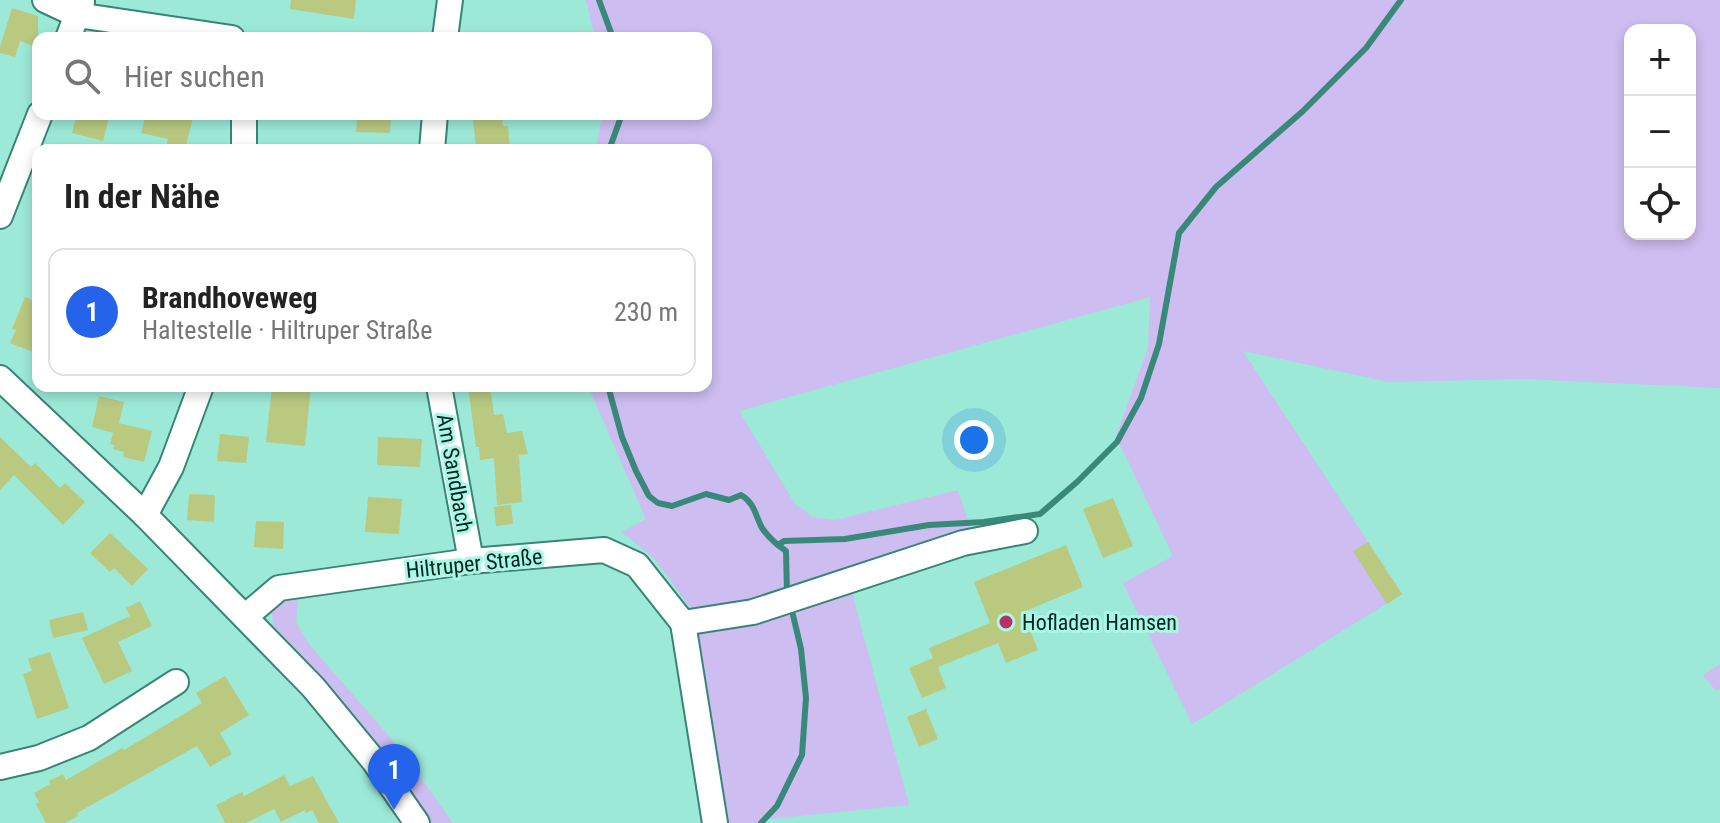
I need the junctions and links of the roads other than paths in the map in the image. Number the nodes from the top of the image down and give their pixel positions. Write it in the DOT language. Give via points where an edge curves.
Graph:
graph roads {
  1 [pos="45,0"];
  2 [pos="450,0"];
  3 [pos="76,18"];
  4 [pos="185,32"];
  5 [pos="446,32"];
  6 [pos="38,120"];
  7 [pos="244,120"];
  8 [pos="434,120"];
  9 [pos="244,144"];
  10 [pos="432,144"];
  11 [pos="0,216"];
  12 [pos="0,378"];
  13 [pos="199,392"];
  14 [pos="440,392"];
  15 [pos="145,515"];
  16 [pos="1025,531"];
  17 [pos="471,561"];
  18 [pos="246,616"];
  19 [pos="683,623"];
  20 [pos="176,682"];
  21 [pos="0,767"];
  22 [pos="417,823"];
  23 [pos="715,823"];
  1 -- 3 [label="street"];
  2 -- 5 [label="street"];
  3 -- 4 [label="street"];
  6 -- 11 [label="street"];
  7 -- 9 [label="street"];
  8 -- 10 [label="street"];
  12 -- 15 [label="street"];
  13 -- 15 [label="street" via="171,467"];
  14 -- 17 [label="street, Am Sandbach"];
  15 -- 18 [label="street"];
  16 -- 19 [label="street" via="963,543 753,612"];
  17 -- 18 [label="street, Hiltruper Straße" via="279,588"];
  17 -- 19 [label="street, Hiltruper Straße" via="604,550 637,565"];
  18 -- 22 [label="street" via="357,739"];
  19 -- 23 [label="street, Hiltruper Straße"];
  20 -- 21 [label="street" via="89,738"];
}
